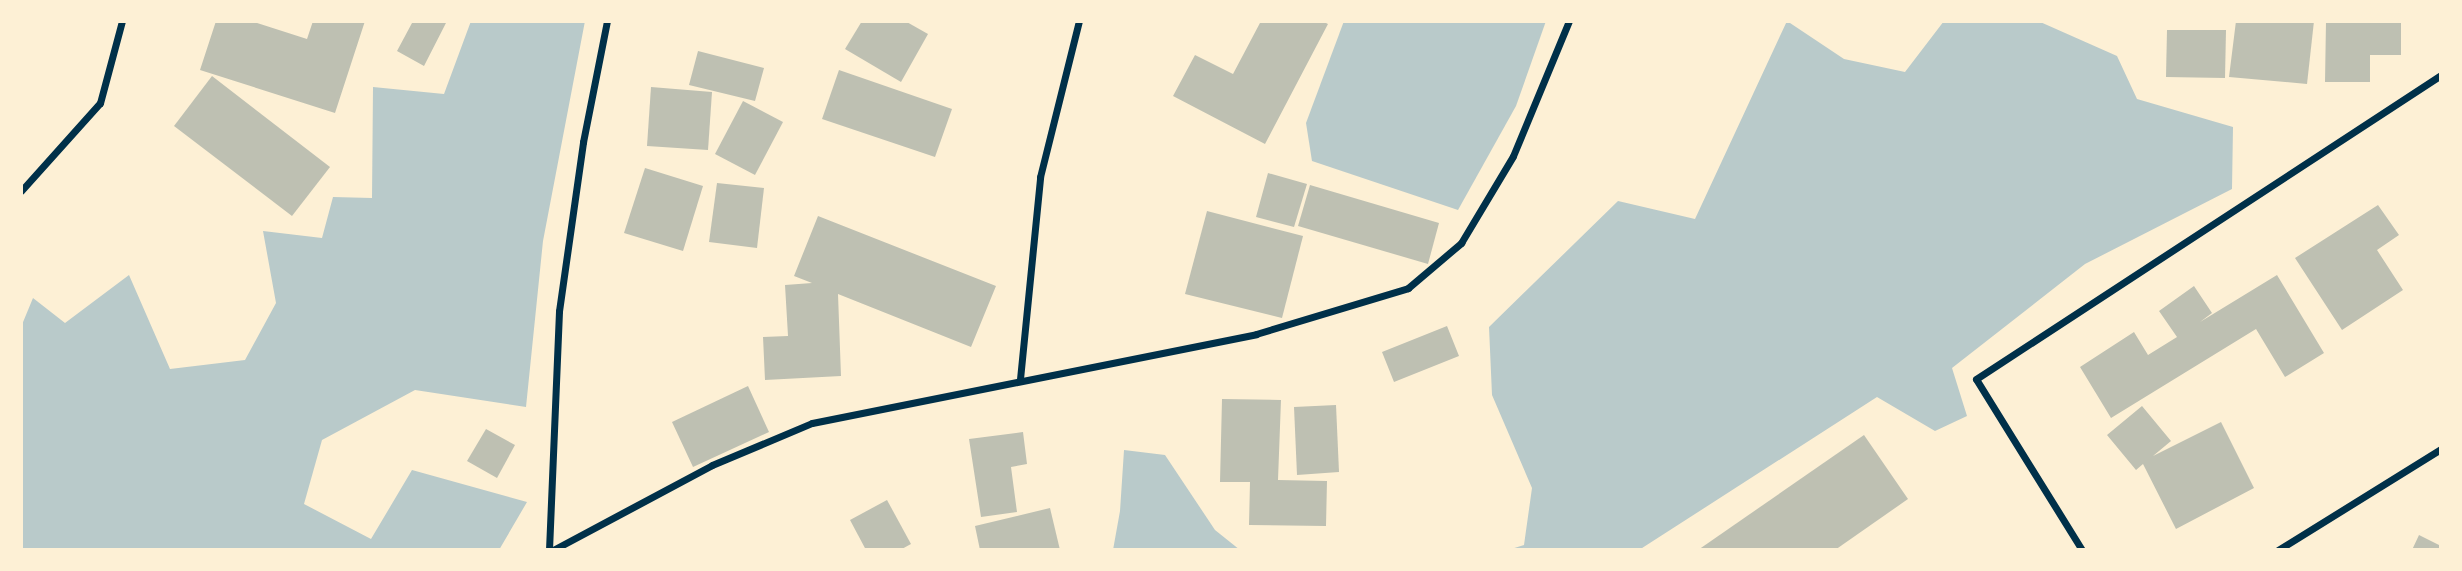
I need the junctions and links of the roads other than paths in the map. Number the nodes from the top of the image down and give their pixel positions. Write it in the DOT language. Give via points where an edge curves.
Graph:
graph roads {
  1 [pos="122,21"];
  2 [pos="607,21"];
  3 [pos="1079,21"];
  4 [pos="1569,21"];
  5 [pos="2441,75"];
  6 [pos="21,191"];
  7 [pos="1020,379"];
  8 [pos="2441,449"];
  9 [pos="551,550"];
  10 [pos="2082,550"];
  11 [pos="2278,550"];
  1 -- 6 [label="street" via="100,103"];
  2 -- 9 [label="street" via="583,142 559,312"];
  3 -- 7 [label="street" via="1040,177"];
  4 -- 7 [label="street" via="1513,156 1461,243 1408,288 1256,334"];
  5 -- 10 [label="street" via="1976,379"];
  7 -- 9 [label="street" via="812,423 712,465"];
  8 -- 11 [label="street"];
}
